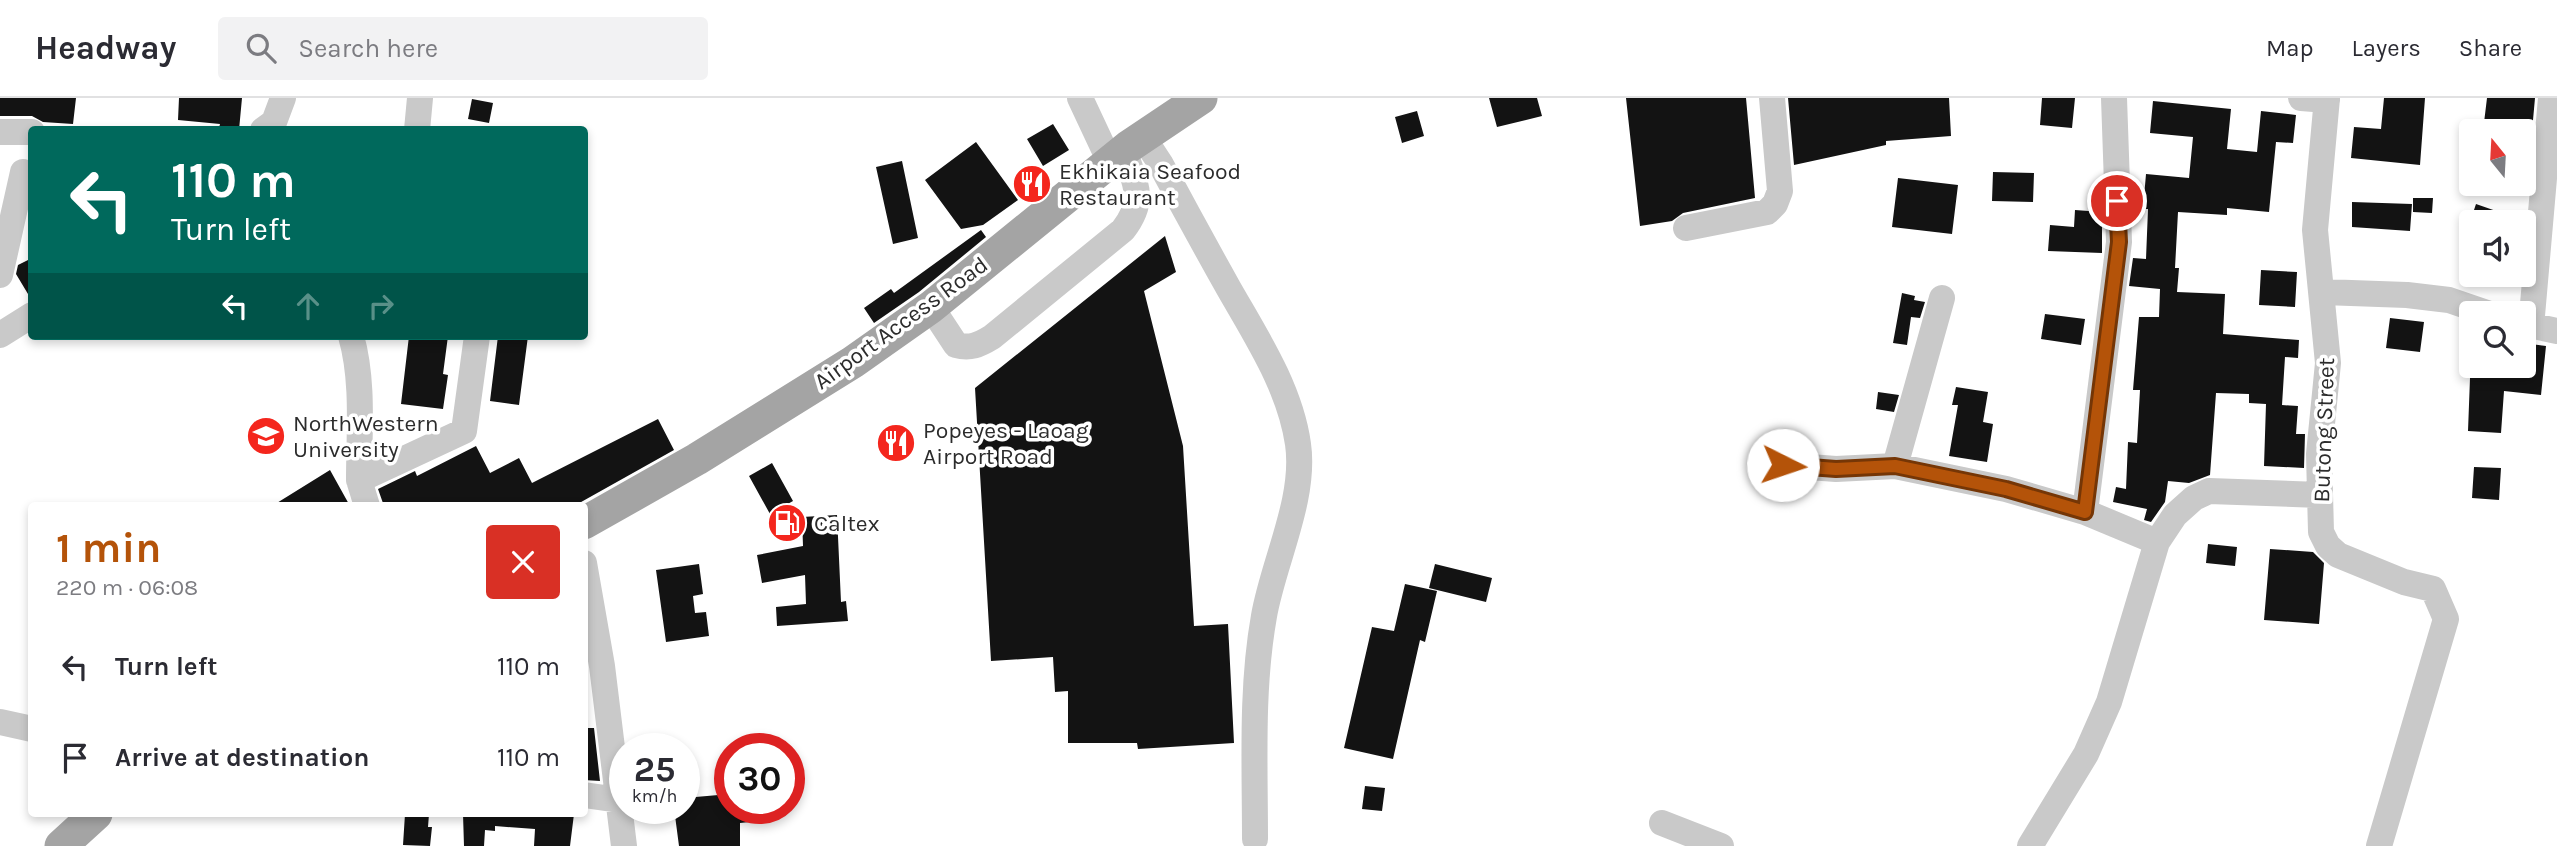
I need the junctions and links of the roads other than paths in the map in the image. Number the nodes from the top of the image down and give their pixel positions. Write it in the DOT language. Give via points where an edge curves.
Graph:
graph roads {
  1 [pos="282,98"];
  2 [pos="420,98"];
  3 [pos="1080,98"];
  4 [pos="1201,98"];
  5 [pos="1772,98"];
  6 [pos="2114,98"];
  7 [pos="2551,98"];
  8 [pos="2318,99"];
  9 [pos="268,126"];
  10 [pos="417,126"];
  11 [pos="0,132"];
  12 [pos="28,132"];
  13 [pos="1126,150"];
  14 [pos="23,172"];
  15 [pos="1686,228"];
  16 [pos="0,275"];
  17 [pos="2323,292"];
  18 [pos="1942,298"];
  19 [pos="2459,303"];
  20 [pos="932,307"];
  21 [pos="28,318"];
  22 [pos="2537,327"];
  23 [pos="0,335"];
  24 [pos="352,340"];
  25 [pos="476,340"];
  26 [pos="1783,465"];
  27 [pos="1895,466"];
  28 [pos="359,480"];
  29 [pos="2320,495"];
  30 [pos="366,502"];
  31 [pos="2085,512"];
  32 [pos="588,521"];
  33 [pos="2157,542"];
  34 [pos="588,610"];
  35 [pos="593,668"];
  36 [pos="0,722"];
  37 [pos="28,728"];
  38 [pos="609,749"];
  39 [pos="588,796"];
  40 [pos="609,799"];
  41 [pos="93,817"];
  42 [pos="1662,823"];
  43 [pos="622,824"];
  44 [pos="1255,839"];
  45 [pos="61,846"];
  46 [pos="624,846"];
  47 [pos="1721,846"];
  48 [pos="2029,846"];
  49 [pos="2379,846"];
  1 -- 9 [label="street"];
  2 -- 10 [label="street"];
  3 -- 13 [label="street"];
  4 -- 13 [label="main road, Airport Access Road"];
  5 -- 15 [label="street" via="1780,191 1775,204 1767,212"];
  6 -- 31 [label="street" via="2119,242"];
  7 -- 22 [label="street"];
  8 -- 17 [label="street, Butong Street" via="2315,230"];
  11 -- 12 [label="street"];
  13 -- 20 [label="main road, Airport Access Road"];
  13 -- 20 [label="street" via="1138,200 1135,215 1123,230 1002,329 965,348 956,345"];
  13 -- 44 [label="street" via="1160,163 1266,354 1287,402 1298,446 1296,489 1256,667"];
  14 -- 16 [label="street"];
  17 -- 19 [label="street" via="2407,295"];
  17 -- 29 [label="street, Butong Street" via="2328,363"];
  18 -- 27 [label="street"];
  20 -- 32 [label="main road, Airport Access Road" via="853,362"];
  21 -- 23 [label="street"];
  24 -- 28 [label="street" via="359,404"];
  25 -- 28 [label="street" via="464,431"];
  26 -- 27 [label="street" via="1836,469"];
  27 -- 31 [label="street" via="2006,489"];
  28 -- 30 [label="street"];
  29 -- 33 [label="street" via="2209,491 2175,515"];
  29 -- 49 [label="street, Butong Street" via="2321,532 2328,546 2338,555 2404,583 2433,589 2446,619"];
  31 -- 33 [label="street"];
  33 -- 48 [label="street" via="2109,702 2086,754"];
  34 -- 35 [label="street"];
  35 -- 38 [label="street"];
  36 -- 37 [label="street"];
  39 -- 40 [label="street"];
  41 -- 45 [label="main road"];
  42 -- 47 [label="street"];
  43 -- 46 [label="street"];
}
